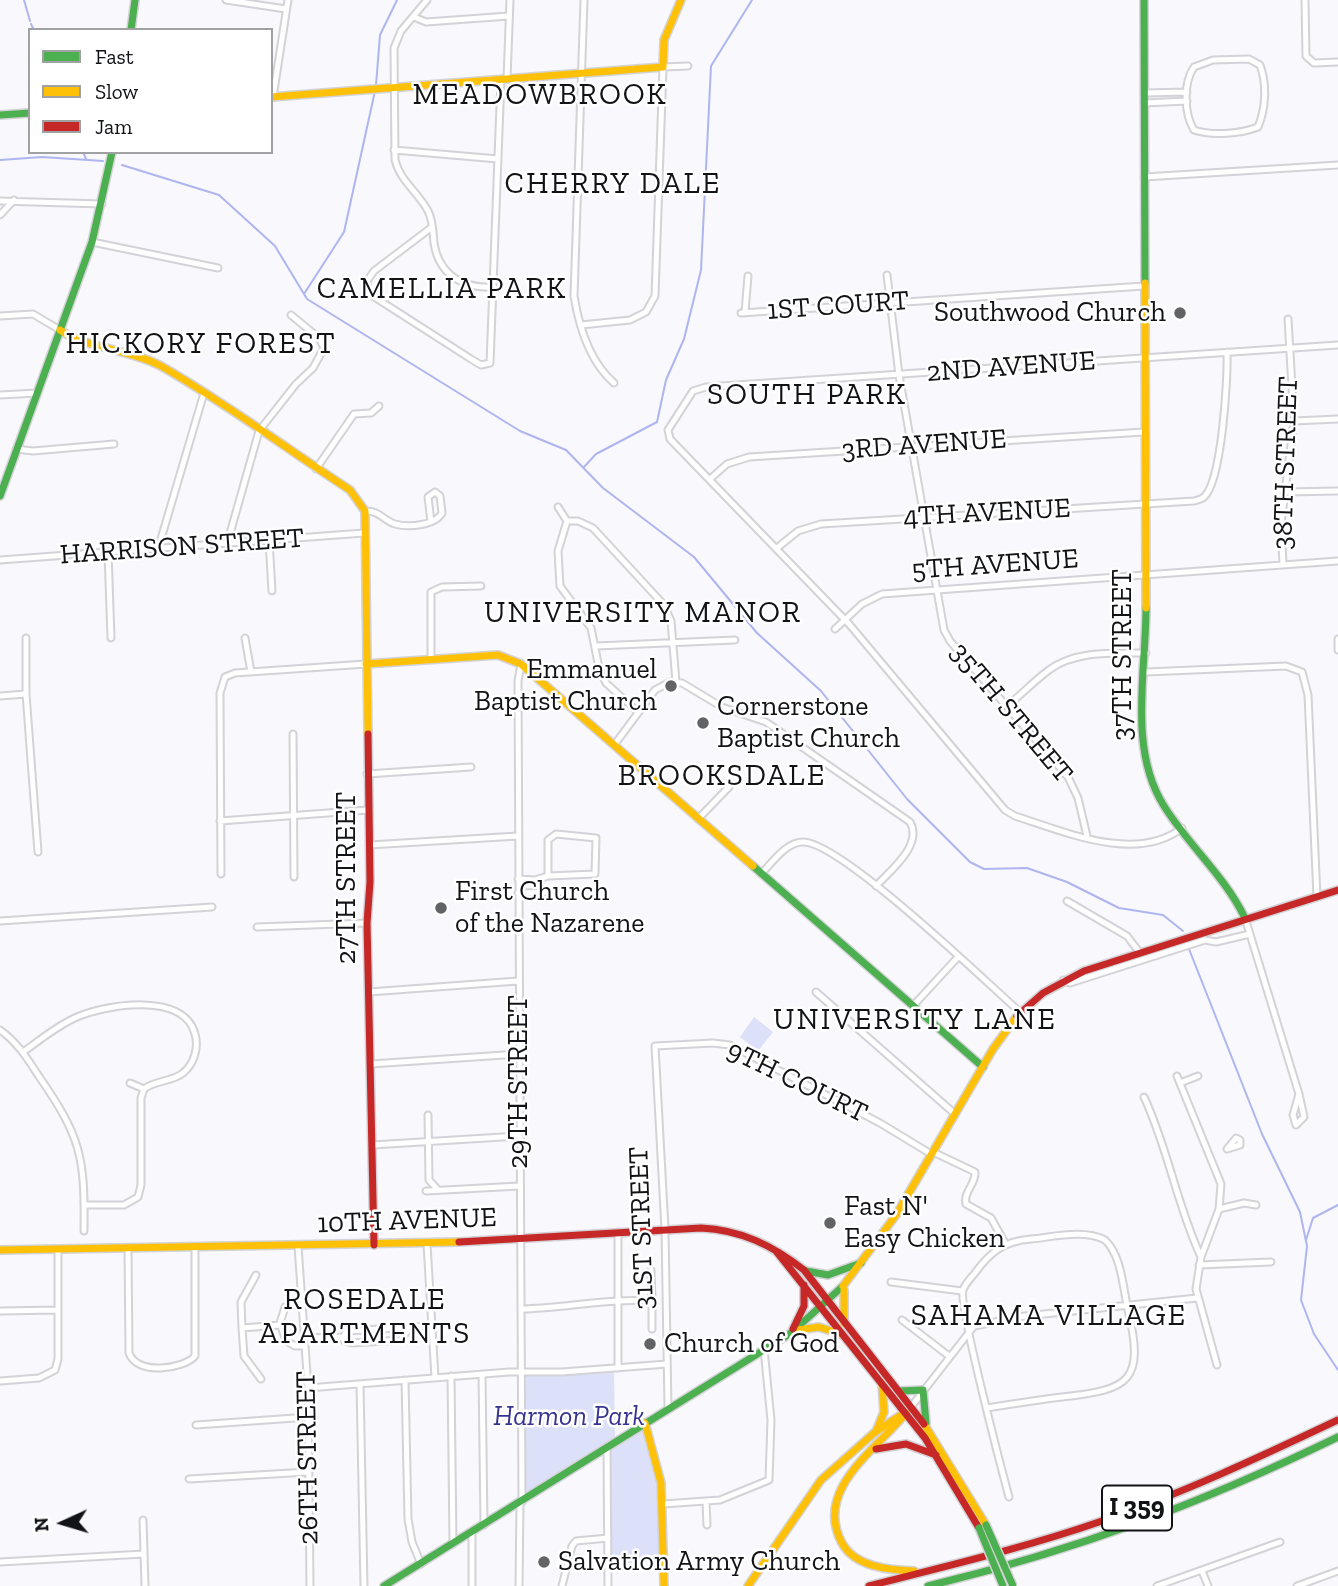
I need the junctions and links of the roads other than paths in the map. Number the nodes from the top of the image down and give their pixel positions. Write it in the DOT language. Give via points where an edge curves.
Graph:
graph roads {
  1 [pos="135,0"];
  2 [pos="226,0"];
  3 [pos="288,0"];
  4 [pos="427,0"];
  5 [pos="510,0"];
  6 [pos="584,0"];
  7 [pos="681,0"];
  8 [pos="1144,0"];
  9 [pos="1306,0"];
  10 [pos="286,9"];
  11 [pos="509,16"];
  12 [pos="414,17"];
  13 [pos="131,28"];
  14 [pos="1338,62"];
  15 [pos="688,66"];
  16 [pos="663,67"];
  17 [pos="274,72"];
  18 [pos="582,73"];
  19 [pos="504,79"];
  20 [pos="394,88"];
  21 [pos="1187,92"];
  22 [pos="1144,93"];
  23 [pos="273,97"];
  24 [pos="1187,101"];
  25 [pos="1144,103"];
  26 [pos="28,113"];
  27 [pos="0,115"];
  28 [pos="394,150"];
  29 [pos="112,154"];
  30 [pos="498,159"];
  31 [pos="1338,165"];
  32 [pos="1144,177"];
  33 [pos="14,200"];
  34 [pos="0,201"];
  35 [pos="102,204"];
  36 [pos="0,215"];
  37 [pos="432,227"];
  38 [pos="92,242"];
  39 [pos="218,268"];
  40 [pos="887,275"];
  41 [pos="748,276"];
  42 [pos="1144,286"];
  43 [pos="494,287"];
  44 [pos="889,303"];
  45 [pos="291,315"];
  46 [pos="0,316"];
  47 [pos="1288,319"];
  48 [pos="580,325"];
  49 [pos="60,330"];
  50 [pos="1338,345"];
  51 [pos="1290,348"];
  52 [pos="1227,352"];
  53 [pos="1143,358"];
  54 [pos="490,363"];
  55 [pos="495,371"];
  56 [pos="899,375"];
  57 [pos="614,383"];
  58 [pos="37,393"];
  59 [pos="204,393"];
  60 [pos="0,396"];
  61 [pos="379,406"];
  62 [pos="1338,419"];
  63 [pos="1294,421"];
  64 [pos="259,431"];
  65 [pos="1144,432"];
  66 [pos="114,444"];
  67 [pos="911,446"];
  68 [pos="16,449"];
  69 [pos="316,469"];
  70 [pos="710,479"];
  71 [pos="1338,491"];
  72 [pos="1286,492"];
  73 [pos="0,496"];
  74 [pos="1145,504"];
  75 [pos="558,507"];
  76 [pos="365,511"];
  77 [pos="923,518"];
  78 [pos="567,521"];
  79 [pos="431,522"];
  80 [pos="364,533"];
  81 [pos="270,540"];
  82 [pos="227,544"];
  83 [pos="776,548"];
  84 [pos="158,549"];
  85 [pos="108,552"];
  86 [pos="0,560"];
  87 [pos="1338,561"];
  88 [pos="1283,565"];
  89 [pos="1145,575"];
  90 [pos="481,586"];
  91 [pos="936,590"];
  92 [pos="272,592"];
  93 [pos="844,619"];
  94 [pos="835,629"];
  95 [pos="26,638"];
  96 [pos="111,638"];
  97 [pos="245,638"];
  98 [pos="1338,639"];
  99 [pos="735,640"];
  100 [pos="674,642"];
  101 [pos="596,646"];
  102 [pos="1338,650"];
  103 [pos="1146,653"];
  104 [pos="431,660"];
  105 [pos="521,663"];
  106 [pos="366,664"];
  107 [pos="251,672"];
  108 [pos="1146,672"];
  109 [pos="676,682"];
  110 [pos="26,694"];
  111 [pos="0,696"];
  112 [pos="1007,706"];
  113 [pos="638,712"];
  114 [pos="293,734"];
  115 [pos="615,744"];
  116 [pos="471,767"];
  117 [pos="368,774"];
  118 [pos="729,787"];
  119 [pos="368,810"];
  120 [pos="292,816"];
  121 [pos="698,819"];
  122 [pos="220,821"];
  123 [pos="1182,828"];
  124 [pos="518,835"];
  125 [pos="1087,836"];
  126 [pos="369,845"];
  127 [pos="38,852"];
  128 [pos="221,874"];
  129 [pos="761,874"];
  130 [pos="548,876"];
  131 [pos="294,877"];
  132 [pos="518,879"];
  133 [pos="876,886"];
  134 [pos="1338,890"];
  135 [pos="518,892"];
  136 [pos="564,892"];
  137 [pos="1317,897"];
  138 [pos="1067,901"];
  139 [pos="212,907"];
  140 [pos="1245,918"];
  141 [pos="0,921"];
  142 [pos="367,923"];
  143 [pos="257,927"];
  144 [pos="1250,934"];
  145 [pos="1140,953"];
  146 [pos="958,957"];
  147 [pos="1063,980"];
  148 [pos="519,981"];
  149 [pos="369,992"];
  150 [pos="816,992"];
  151 [pos="912,1007"];
  152 [pos="1020,1012"];
  153 [pos="0,1030"];
  154 [pos="654,1046"];
  155 [pos="23,1052"];
  156 [pos="519,1054"];
  157 [pos="371,1064"];
  158 [pos="983,1067"];
  159 [pos="1198,1076"];
  160 [pos="130,1083"];
  161 [pos="144,1088"];
  162 [pos="1299,1094"];
  163 [pos="1144,1097"];
  164 [pos="955,1114"];
  165 [pos="428,1115"];
  166 [pos="519,1136"];
  167 [pos="426,1142"];
  168 [pos="372,1146"];
  169 [pos="1227,1149"];
  170 [pos="932,1153"];
  171 [pos="1212,1154"];
  172 [pos="519,1186"];
  173 [pos="441,1191"];
  174 [pos="426,1192"];
  175 [pos="85,1205"];
  176 [pos="1256,1205"];
  177 [pos="1219,1209"];
  178 [pos="665,1229"];
  179 [pos="84,1231"];
  180 [pos="618,1232"];
  181 [pos="521,1238"];
  182 [pos="1005,1243"];
  183 [pos="427,1244"];
  184 [pos="374,1245"];
  185 [pos="298,1246"];
  186 [pos="195,1247"];
  187 [pos="58,1249"];
  188 [pos="128,1249"];
  189 [pos="0,1250"];
  190 [pos="776,1251"];
  191 [pos="1201,1257"];
  192 [pos="864,1261"];
  193 [pos="1271,1262"];
  194 [pos="1199,1265"];
  195 [pos="651,1270"];
  196 [pos="804,1270"];
  197 [pos="256,1275"];
  198 [pos="891,1282"];
  199 [pos="804,1285"];
  200 [pos="846,1285"];
  201 [pos="962,1291"];
  202 [pos="1197,1297"];
  203 [pos="618,1299"];
  204 [pos="652,1301"];
  205 [pos="302,1303"];
  206 [pos="825,1306"];
  207 [pos="1128,1307"];
  208 [pos="521,1309"];
  209 [pos="57,1310"];
  210 [pos="0,1311"];
  211 [pos="902,1320"];
  212 [pos="844,1324"];
  213 [pos="280,1325"];
  214 [pos="432,1326"];
  215 [pos="410,1327"];
  216 [pos="242,1328"];
  217 [pos="970,1328"];
  218 [pos="652,1329"];
  219 [pos="791,1333"];
  220 [pos="842,1335"];
  221 [pos="343,1337"];
  222 [pos="304,1338"];
  223 [pos="305,1346"];
  224 [pos="957,1346"];
  225 [pos="764,1349"];
  226 [pos="974,1350"];
  227 [pos="949,1356"];
  228 [pos="667,1364"];
  229 [pos="1217,1365"];
  230 [pos="618,1368"];
  231 [pos="521,1373"];
  232 [pos="482,1374"];
  233 [pos="451,1376"];
  234 [pos="435,1378"];
  235 [pos="261,1379"];
  236 [pos="405,1380"];
  237 [pos="0,1381"];
  238 [pos="360,1384"];
  239 [pos="882,1384"];
  240 [pos="308,1388"];
  241 [pos="923,1390"];
  242 [pos="900,1391"];
  243 [pos="988,1408"];
  244 [pos="668,1409"];
  245 [pos="908,1410"];
  246 [pos="309,1418"];
  247 [pos="1338,1420"];
  248 [pos="645,1423"];
  249 [pos="196,1426"];
  250 [pos="927,1427"];
  251 [pos="874,1433"];
  252 [pos="1338,1437"];
  253 [pos="607,1447"];
  254 [pos="874,1450"];
  255 [pos="936,1455"];
  256 [pos="309,1472"];
  257 [pos="189,1479"];
  258 [pos="1009,1497"];
  259 [pos="521,1502"];
  260 [pos="706,1502"];
  261 [pos="663,1504"];
  262 [pos="143,1520"];
  263 [pos="484,1525"];
  264 [pos="708,1525"];
  265 [pos="982,1527"];
  266 [pos="472,1533"];
  267 [pos="608,1538"];
  268 [pos="1280,1542"];
  269 [pos="453,1544"];
  270 [pos="144,1554"];
  271 [pos="0,1562"];
  272 [pos="421,1564"];
  273 [pos="927,1571"];
  274 [pos="1202,1571"];
  275 [pos="1338,1571"];
  276 [pos="951,1580"];
  277 [pos="145,1586"];
  278 [pos="310,1586"];
  279 [pos="364,1586"];
  280 [pos="384,1586"];
  281 [pos="472,1586"];
  282 [pos="519,1586"];
  283 [pos="562,1586"];
  284 [pos="608,1586"];
  285 [pos="664,1586"];
  286 [pos="748,1586"];
  287 [pos="869,1586"];
  288 [pos="928,1586"];
  289 [pos="942,1586"];
  290 [pos="1003,1586"];
  291 [pos="1013,1586"];
  292 [pos="1157,1586"];
  293 [pos="1208,1586"];
  294 [pos="1297,1586"];
  1 -- 13 [label="main road"];
  2 -- 10 [label="street"];
  3 -- 10 [label="street"];
  4 -- 12 [label="street"];
  5 -- 11 [label="street"];
  6 -- 18 [label="street"];
  7 -- 16 [label="main road" via="664,40"];
  8 -- 22 [label="main road, 37TH STREET"];
  9 -- 14 [label="street" via="1309,60"];
  10 -- 17 [label="street"];
  11 -- 12 [label="street" via="426,22"];
  11 -- 19 [label="street"];
  12 -- 20 [label="street" via="396,42"];
  15 -- 16 [label="street"];
  16 -- 18 [label="main road"];
  16 -- 48 [label="street" via="656,290 646,312 625,322"];
  18 -- 19 [label="main road"];
  18 -- 48 [label="street" via="573,256"];
  19 -- 20 [label="main road"];
  19 -- 30 [label="street"];
  20 -- 23 [label="main road"];
  20 -- 28 [label="street"];
  21 -- 22 [label="street"];
  21 -- 24 [label="street"];
  21 -- 24 [label="street" via="1190,72 1202,63 1249,59 1260,65 1264,76 1262,117 1258,127 1247,131 1205,134 1194,130"];
  22 -- 25 [label="main road, 37TH STREET"];
  24 -- 25 [label="street"];
  25 -- 32 [label="main road, 37TH STREET"];
  26 -- 27 [label="main road"];
  28 -- 30 [label="street"];
  28 -- 37 [label="street" via="398,171 427,208"];
  29 -- 35 [label="main road"];
  30 -- 43 [label="street"];
  31 -- 32 [label="street"];
  32 -- 42 [label="main road, 37TH STREET"];
  33 -- 34 [label="street"];
  33 -- 35 [label="street"];
  33 -- 36 [label="street"];
  35 -- 38 [label="main road"];
  37 -- 43 [label="street" via="436,254 448,273 467,286"];
  37 -- 54 [label="street" via="374,271 367,281 368,293 481,365"];
  38 -- 39 [label="street"];
  38 -- 49 [label="main road"];
  40 -- 44 [label="street"];
  41 -- 44 [label="street, 1ST COURT" via="743,312"];
  42 -- 44 [label="street, 1ST COURT"];
  42 -- 53 [label="main road, 37TH STREET"];
  43 -- 54 [label="street"];
  44 -- 56 [label="street"];
  45 -- 64 [label="street" via="319,338 324,348 313,368"];
  46 -- 49 [label="street" via="33,314"];
  47 -- 51 [label="street, 38TH STREET"];
  48 -- 57 [label="street" via="602,370"];
  49 -- 58 [label="main road"];
  49 -- 59 [label="main road" via="81,341 143,357"];
  50 -- 51 [label="street, 2ND AVENUE"];
  51 -- 52 [label="street, 2ND AVENUE"];
  51 -- 63 [label="street, 38TH STREET"];
  52 -- 53 [label="street, 2ND AVENUE"];
  52 -- 74 [label="street, 4TH AVENUE" via="1229,389 1212,481 1204,497"];
  53 -- 56 [label="street, 2ND AVENUE"];
  53 -- 65 [label="main road, 37TH STREET"];
  54 -- 55 [label="street"];
  56 -- 67 [label="street"];
  56 -- 70 [label="street, 2ND AVENUE" via="701,388 690,395 667,433"];
  58 -- 60 [label="street"];
  58 -- 68 [label="main road"];
  59 -- 64 [label="main road"];
  59 -- 84 [label="street"];
  61 -- 69 [label="street" via="371,413 354,414"];
  62 -- 63 [label="street"];
  63 -- 72 [label="street, 38TH STREET"];
  64 -- 69 [label="main road"];
  64 -- 82 [label="street"];
  65 -- 67 [label="street, 3RD AVENUE"];
  65 -- 74 [label="main road, 37TH STREET"];
  66 -- 68 [label="street"];
  67 -- 70 [label="street, 3RD AVENUE" via="743,457"];
  67 -- 77 [label="street"];
  68 -- 73 [label="main road"];
  69 -- 76 [label="main road" via="350,490"];
  70 -- 83 [label="street"];
  71 -- 72 [label="street"];
  72 -- 88 [label="street, 38TH STREET" via="1281,523"];
  74 -- 77 [label="street, 4TH AVENUE"];
  74 -- 89 [label="main road, 37TH STREET"];
  75 -- 78 [label="street"];
  76 -- 79 [label="street" via="398,525"];
  76 -- 80 [label="main road, 27TH STREET"];
  77 -- 83 [label="street, 4TH AVENUE" via="809,526"];
  77 -- 91 [label="street"];
  78 -- 100 [label="street" via="589,525 616,552 667,610"];
  78 -- 101 [label="street" via="558,551 558,580 591,628"];
  79 -- 79 [label="street" via="442,513 435,492 428,497"];
  80 -- 81 [label="street, HARRISON STREET"];
  80 -- 106 [label="main road, 27TH STREET"];
  81 -- 82 [label="street, HARRISON STREET"];
  81 -- 92 [label="street"];
  82 -- 84 [label="street, HARRISON STREET"];
  83 -- 93 [label="street"];
  84 -- 85 [label="street, HARRISON STREET"];
  85 -- 86 [label="street, HARRISON STREET"];
  85 -- 96 [label="street"];
  87 -- 88 [label="street, 5TH AVENUE"];
  88 -- 89 [label="street, 5TH AVENUE"];
  89 -- 91 [label="street, 5TH AVENUE"];
  89 -- 103 [label="main road, 37TH STREET"];
  90 -- 104 [label="street" via="442,587 431,592"];
  91 -- 93 [label="street, 5TH AVENUE" via="883,594"];
  91 -- 112 [label="street, 35TH STREET" via="950,641"];
  93 -- 94 [label="street, 5TH AVENUE"];
  93 -- 125 [label="street" via="1001,806 1015,816"];
  95 -- 110 [label="street"];
  97 -- 107 [label="street"];
  98 -- 102 [label="street"];
  99 -- 100 [label="street"];
  100 -- 101 [label="street"];
  100 -- 109 [label="street"];
  101 -- 113 [label="street" via="606,683"];
  103 -- 108 [label="main road, 37TH STREET"];
  103 -- 112 [label="street" via="1062,662"];
  104 -- 105 [label="main road" via="498,655"];
  104 -- 106 [label="main road"];
  105 -- 115 [label="main road"];
  105 -- 124 [label="street, 29TH STREET"];
  106 -- 107 [label="street"];
  106 -- 117 [label="main road, 27TH STREET"];
  107 -- 122 [label="street" via="225,677 220,693"];
  108 -- 123 [label="main road, 37TH STREET" via="1145,763 1160,800"];
  108 -- 137 [label="street" via="1286,666 1302,672 1308,695"];
  109 -- 113 [label="street" via="655,690"];
  109 -- 133 [label="street" via="722,707 766,722 910,822 914,833 911,845"];
  110 -- 111 [label="street"];
  110 -- 127 [label="street"];
  112 -- 125 [label="street, 35TH STREET" via="1071,782"];
  113 -- 115 [label="street"];
  114 -- 120 [label="street"];
  115 -- 121 [label="main road"];
  116 -- 117 [label="street"];
  117 -- 119 [label="main road, 27TH STREET"];
  118 -- 121 [label="street"];
  119 -- 120 [label="street"];
  119 -- 126 [label="main road, 27TH STREET"];
  120 -- 122 [label="street"];
  120 -- 131 [label="street"];
  121 -- 129 [label="main road"];
  122 -- 128 [label="street"];
  123 -- 125 [label="street" via="1162,838 1133,843"];
  123 -- 140 [label="main road, 37TH STREET" via="1236,896"];
  124 -- 126 [label="street"];
  124 -- 132 [label="street, 29TH STREET"];
  126 -- 142 [label="main road, 27TH STREET"];
  129 -- 133 [label="street" via="785,849 806,841 832,852"];
  129 -- 151 [label="main road"];
  130 -- 130 [label="street" via="551,835 596,838 595,874"];
  130 -- 132 [label="street"];
  132 -- 135 [label="street, 29TH STREET"];
  133 -- 146 [label="street"];
  134 -- 137 [label="main road"];
  135 -- 136 [label="street"];
  135 -- 148 [label="street, 29TH STREET"];
  137 -- 140 [label="main road"];
  138 -- 145 [label="street" via="1127,936"];
  139 -- 141 [label="street"];
  140 -- 144 [label="street, 37TH STREET"];
  140 -- 145 [label="main road"];
  142 -- 143 [label="street"];
  142 -- 149 [label="main road, 27TH STREET"];
  144 -- 147 [label="street" via="1205,940 1070,983"];
  144 -- 162 [label="street, 37TH STREET"];
  145 -- 147 [label="main road"];
  146 -- 151 [label="street"];
  146 -- 152 [label="street"];
  147 -- 152 [label="main road"];
  148 -- 149 [label="street"];
  148 -- 156 [label="street, 29TH STREET"];
  149 -- 157 [label="main road, 27TH STREET"];
  150 -- 164 [label="street"];
  151 -- 158 [label="main road"];
  152 -- 158 [label="main road"];
  153 -- 155 [label="street"];
  154 -- 170 [label="street, 9TH COURT" via="730,1045"];
  154 -- 178 [label="street, 31ST STREET"];
  155 -- 161 [label="street" via="87,1014 167,1006 191,1022 197,1038 195,1055 182,1074"];
  155 -- 175 [label="street" via="75,1134"];
  156 -- 157 [label="street"];
  156 -- 166 [label="street, 29TH STREET"];
  157 -- 168 [label="main road, 27TH STREET"];
  158 -- 164 [label="main road"];
  159 -- 171 [label="street" via="1179,1079"];
  160 -- 161 [label="street"];
  161 -- 175 [label="street" via="138,1197 124,1205"];
  162 -- 162 [label="street, 37TH STREET" via="1304,1117 1296,1125 1293,1115"];
  163 -- 191 [label="street"];
  164 -- 170 [label="main road"];
  165 -- 167 [label="street"];
  166 -- 167 [label="street"];
  166 -- 172 [label="street, 29TH STREET"];
  167 -- 168 [label="street"];
  167 -- 173 [label="street" via="429,1180"];
  168 -- 184 [label="main road, 27TH STREET"];
  169 -- 171 [label="street"];
  170 -- 182 [label="street, 9TH COURT" via="975,1172 966,1204 991,1218"];
  170 -- 192 [label="main road"];
  171 -- 177 [label="street" via="1221,1184"];
  172 -- 173 [label="street"];
  172 -- 181 [label="street, 29TH STREET"];
  173 -- 174 [label="street"];
  175 -- 179 [label="street"];
  176 -- 177 [label="street"];
  177 -- 191 [label="street"];
  178 -- 180 [label="main road, 10TH AVENUE"];
  178 -- 190 [label="main road, 10TH AVENUE" via="725,1229"];
  178 -- 228 [label="street, 31ST STREET"];
  180 -- 181 [label="main road, 10TH AVENUE"];
  180 -- 203 [label="street"];
  181 -- 183 [label="main road, 10TH AVENUE"];
  181 -- 208 [label="street, 29TH STREET"];
  182 -- 201 [label="street" via="987,1257"];
  182 -- 207 [label="street" via="1100,1237 1115,1254"];
  183 -- 184 [label="main road, 10TH AVENUE"];
  183 -- 214 [label="street"];
  184 -- 185 [label="main road, 10TH AVENUE"];
  185 -- 186 [label="main road, 10TH AVENUE"];
  185 -- 205 [label="street, 26TH STREET"];
  186 -- 188 [label="main road, 10TH AVENUE"];
  186 -- 188 [label="street" via="195,1356 186,1364 145,1368 131,1359 128,1347"];
  187 -- 188 [label="main road, 10TH AVENUE"];
  187 -- 189 [label="main road, 10TH AVENUE"];
  187 -- 209 [label="street"];
  190 -- 196 [label="main road, 10TH AVENUE"];
  190 -- 199 [label="main road"];
  191 -- 194 [label="street"];
  192 -- 196 [label="main road" via="834,1275"];
  192 -- 200 [label="main road"];
  193 -- 194 [label="street"];
  194 -- 202 [label="street"];
  195 -- 204 [label="street"];
  196 -- 206 [label="main road"];
  197 -- 216 [label="street" via="241,1302"];
  198 -- 201 [label="street"];
  199 -- 206 [label="main road"];
  199 -- 219 [label="main road" via="804,1306"];
  200 -- 206 [label="main road"];
  200 -- 212 [label="main road"];
  201 -- 217 [label="street"];
  202 -- 207 [label="street"];
  202 -- 229 [label="street"];
  203 -- 204 [label="street"];
  203 -- 208 [label="street"];
  203 -- 230 [label="street"];
  204 -- 218 [label="street"];
  205 -- 213 [label="street" via="285,1307"];
  205 -- 222 [label="street, 26TH STREET"];
  206 -- 212 [label="main road"];
  206 -- 219 [label="main road"];
  206 -- 220 [label="main road"];
  207 -- 217 [label="street" via="1025,1316"];
  207 -- 243 [label="street" via="1136,1356 1119,1385 1091,1395"];
  208 -- 231 [label="street, 29TH STREET"];
  209 -- 210 [label="street"];
  209 -- 237 [label="street" via="55,1370 39,1378"];
  211 -- 227 [label="street"];
  212 -- 242 [label="main road"];
  213 -- 216 [label="street"];
  213 -- 223 [label="street" via="286,1341"];
  214 -- 215 [label="street"];
  214 -- 234 [label="street"];
  215 -- 221 [label="street" via="347,1331"];
  215 -- 221 [label="street" via="401,1340 352,1343"];
  216 -- 235 [label="street" via="244,1356"];
  217 -- 224 [label="street"];
  217 -- 226 [label="street"];
  219 -- 220 [label="main road" via="810,1326"];
  219 -- 225 [label="main road"];
  220 -- 239 [label="main road"];
  221 -- 222 [label="street"];
  222 -- 223 [label="street, 26TH STREET"];
  223 -- 240 [label="street, 26TH STREET"];
  224 -- 226 [label="street"];
  224 -- 227 [label="street"];
  225 -- 244 [label="main road"];
  225 -- 260 [label="street" via="771,1420 769,1480"];
  226 -- 243 [label="street"];
  227 -- 241 [label="street"];
  228 -- 230 [label="street"];
  228 -- 244 [label="street, 31ST STREET"];
  230 -- 231 [label="street"];
  231 -- 232 [label="street"];
  231 -- 259 [label="street, 29TH STREET"];
  232 -- 233 [label="street"];
  232 -- 263 [label="street"];
  233 -- 234 [label="street"];
  233 -- 269 [label="street"];
  234 -- 236 [label="street"];
  236 -- 238 [label="street"];
  236 -- 272 [label="street" via="408,1519"];
  238 -- 240 [label="street"];
  238 -- 279 [label="street"];
  239 -- 245 [label="main road"];
  239 -- 251 [label="main road" via="884,1412"];
  240 -- 246 [label="street, 26TH STREET"];
  241 -- 242 [label="main road"];
  241 -- 245 [label="street"];
  241 -- 250 [label="main road"];
  242 -- 245 [label="main road"];
  243 -- 258 [label="street"];
  244 -- 248 [label="main road"];
  245 -- 250 [label="main road"];
  245 -- 251 [label="main road"];
  245 -- 254 [label="main road"];
  245 -- 255 [label="main road"];
  246 -- 249 [label="street"];
  246 -- 256 [label="street, 26TH STREET"];
  247 -- 273 [label="main road, I 359" via="1130,1511 1031,1544"];
  248 -- 253 [label="main road"];
  248 -- 261 [label="main road" via="658,1456"];
  250 -- 265 [label="main road"];
  251 -- 286 [label="main road" via="810,1493"];
  252 -- 276 [label="main road, I 359" via="1144,1523"];
  253 -- 259 [label="main road"];
  253 -- 267 [label="street"];
  254 -- 255 [label="main road" via="906,1442"];
  254 -- 273 [label="main road" via="836,1496 832,1513 835,1531 847,1550 867,1563"];
  255 -- 265 [label="main road"];
  256 -- 257 [label="street"];
  256 -- 278 [label="street, 26TH STREET"];
  259 -- 263 [label="main road"];
  259 -- 282 [label="street, 29TH STREET"];
  260 -- 261 [label="street"];
  260 -- 264 [label="street"];
  261 -- 285 [label="main road"];
  262 -- 270 [label="street"];
  263 -- 266 [label="main road"];
  265 -- 290 [label="main road, bridge"];
  265 -- 291 [label="main road, bridge"];
  266 -- 269 [label="main road"];
  266 -- 281 [label="street"];
  267 -- 283 [label="street" via="576,1541"];
  267 -- 284 [label="street"];
  268 -- 274 [label="street"];
  269 -- 272 [label="main road"];
  270 -- 271 [label="street"];
  270 -- 277 [label="street"];
  272 -- 280 [label="main road"];
  273 -- 287 [label="main road, I 359"];
  274 -- 292 [label="street"];
  274 -- 293 [label="street"];
  275 -- 294 [label="street"];
  276 -- 288 [label="main road, I 359"];
  276 -- 289 [label="main road"];
}
